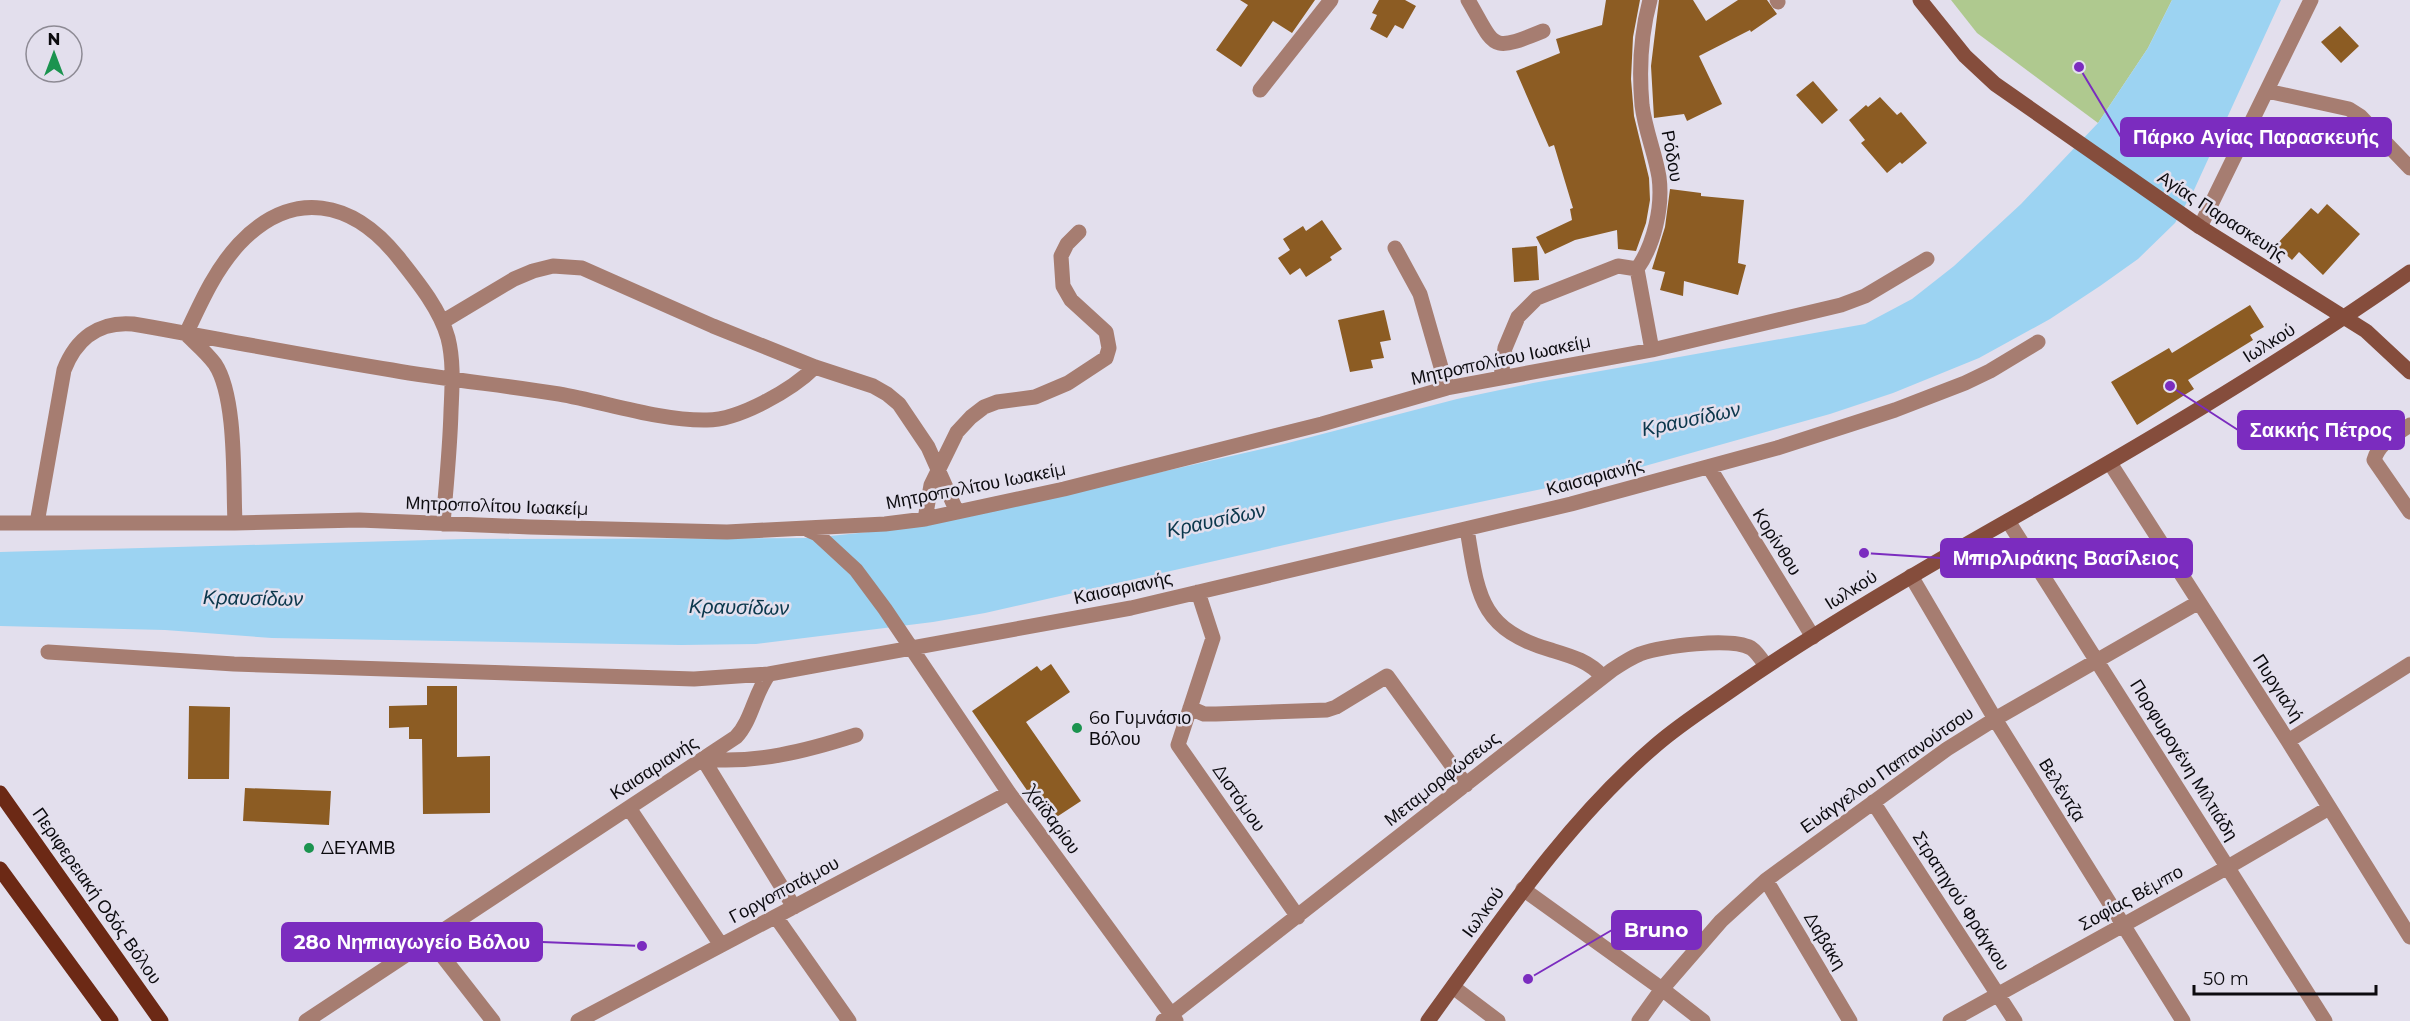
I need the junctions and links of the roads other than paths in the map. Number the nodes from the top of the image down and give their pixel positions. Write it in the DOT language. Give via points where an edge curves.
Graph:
graph roads {
  1 [pos="1331,0"];
  2 [pos="1468,0"];
  3 [pos="1650,0"];
  4 [pos="1920,0"];
  5 [pos="2312,0"];
  6 [pos="1543,31"];
  7 [pos="1260,90"];
  8 [pos="2267,91"];
  9 [pos="2410,168"];
  10 [pos="2194,223"];
  11 [pos="1079,232"];
  12 [pos="1395,248"];
  13 [pos="1928,259"];
  14 [pos="1637,269"];
  15 [pos="2410,272"];
  16 [pos="2346,318"];
  17 [pos="442,322"];
  18 [pos="186,334"];
  19 [pos="2038,342"];
  20 [pos="1652,350"];
  21 [pos="815,367"];
  22 [pos="2410,372"];
  23 [pos="1501,377"];
  24 [pos="453,380"];
  25 [pos="1447,388"];
  26 [pos="2410,425"];
  27 [pos="2110,463"];
  28 [pos="1709,467"];
  29 [pos="939,471"];
  30 [pos="957,512"];
  31 [pos="2410,512"];
  32 [pos="925,519"];
  33 [pos="2008,521"];
  34 [pos="0,523"];
  35 [pos="37,523"];
  36 [pos="235,523"];
  37 [pos="443,524"];
  38 [pos="1467,529"];
  39 [pos="812,532"];
  40 [pos="1911,576"];
  41 [pos="1198,592"];
  42 [pos="2199,602"];
  43 [pos="1813,637"];
  44 [pos="908,644"];
  45 [pos="48,652"];
  46 [pos="2097,660"];
  47 [pos="1766,666"];
  48 [pos="2408,670"];
  49 [pos="769,674"];
  50 [pos="1603,677"];
  51 [pos="1190,708"];
  52 [pos="1995,719"];
  53 [pos="856,735"];
  54 [pos="2288,741"];
  55 [pos="703,759"];
  56 [pos="1466,785"];
  57 [pos="0,793"];
  58 [pos="1010,793"];
  59 [pos="1873,802"];
  60 [pos="629,808"];
  61 [pos="2329,808"];
  62 [pos="2228,867"];
  63 [pos="0,869"];
  64 [pos="1766,880"];
  65 [pos="1523,889"];
  66 [pos="794,907"];
  67 [pos="776,917"];
  68 [pos="1298,917"];
  69 [pos="2122,926"];
  70 [pos="2410,937"];
  71 [pos="429,939"];
  72 [pos="721,945"];
  73 [pos="1453,987"];
  74 [pos="1662,989"];
  75 [pos="1998,994"];
  76 [pos="1170,1019"];
  77 [pos="111,1021"];
  78 [pos="161,1021"];
  79 [pos="306,1021"];
  80 [pos="493,1021"];
  81 [pos="578,1021"];
  82 [pos="849,1021"];
  83 [pos="1428,1021"];
  84 [pos="1498,1021"];
  85 [pos="1639,1021"];
  86 [pos="1703,1021"];
  87 [pos="1850,1021"];
  88 [pos="1950,1021"];
  89 [pos="2015,1021"];
  90 [pos="2183,1021"];
  91 [pos="2325,1021"];
  1 -- 7 [label="street"];
  2 -- 6 [label="street" via="1498,44 1509,44"];
  3 -- 14 [label="street, Ρόδου" via="1644,29 1641,88 1659,178 1658,216 1647,256"];
  4 -- 10 [label="main road, Αγίας Παρασκευής" via="1982,73"];
  5 -- 8 [label="street"];
  8 -- 9 [label="street" via="2349,109"];
  8 -- 10 [label="street"];
  10 -- 16 [label="main road, Αγίας Παρασκευής"];
  11 -- 29 [label="street" via="1061,256 1064,286 1076,306 1106,332 1106,357 1068,383 1035,397 1012,398 984,407 957,432"];
  12 -- 25 [label="street" via="1420,294"];
  13 -- 20 [label="street, Μητροπολίτου Ιωακείμ" via="1865,296 1842,304"];
  14 -- 20 [label="street"];
  14 -- 23 [label="street" via="1606,269 1529,304 1518,317 1505,348"];
  15 -- 16 [label="main road, Ιωλκού"];
  16 -- 22 [label="main road, Αγίας Παρασκευής"];
  16 -- 27 [label="main road, Ιωλκού"];
  17 -- 18 [label="street" via="384,240 338,210 325,207 272,219 240,244 208,287"];
  17 -- 21 [label="street" via="514,279 554,266 570,266"];
  17 -- 24 [label="street"];
  18 -- 24 [label="street"];
  18 -- 35 [label="street" via="116,323 96,330 75,347 62,379"];
  18 -- 36 [label="street" via="215,364 224,385"];
  19 -- 28 [label="street, Καισαριανής" via="1990,371 1928,398"];
  20 -- 23 [label="street, Μητροπολίτου Ιωακείμ"];
  21 -- 24 [label="street" via="753,407 706,421"];
  21 -- 29 [label="street" via="873,386 899,404"];
  23 -- 25 [label="street, Μητροπολίτου Ιωακείμ"];
  24 -- 37 [label="street"];
  25 -- 30 [label="street, Μητροπολίτου Ιωακείμ" via="1208,454"];
  26 -- 31 [label="street" via="2384,443 2374,460"];
  27 -- 33 [label="main road, Ιωλκού"];
  27 -- 42 [label="street, Πυργιαλή"];
  28 -- 38 [label="street, Καισαριανής"];
  28 -- 43 [label="street, Κορίνθου"];
  29 -- 30 [label="street"];
  29 -- 32 [label="street" via="931,485"];
  30 -- 32 [label="street, Μητροπολίτου Ιωακείμ"];
  32 -- 39 [label="street, Μητροπολίτου Ιωακείμ"];
  33 -- 40 [label="main road, Ιωλκού"];
  33 -- 46 [label="street, Πορφυρογένη Μιλτιάδη"];
  34 -- 35 [label="street, Μητροπολίτου Ιωακείμ"];
  35 -- 36 [label="street, Μητροπολίτου Ιωακείμ"];
  36 -- 37 [label="street, Μητροπολίτου Ιωακείμ" via="359,520"];
  37 -- 39 [label="street, Μητροπολίτου Ιωακείμ"];
  38 -- 41 [label="street, Καισαριανής"];
  38 -- 50 [label="street" via="1479,593 1499,624 1527,643 1585,661"];
  39 -- 44 [label="street, Χαϊδαρίου" via="855,570"];
  40 -- 43 [label="main road, Ιωλκού"];
  40 -- 52 [label="street, Βελέντζα"];
  41 -- 44 [label="street, Καισαριανής" via="1131,608"];
  41 -- 51 [label="street, Διστόμου" via="1213,638"];
  42 -- 46 [label="street, Ευάγγελου Παπανούτσου"];
  42 -- 54 [label="street, Πυργιαλή"];
  43 -- 47 [label="main road, Ιωλκού"];
  44 -- 49 [label="street, Καισαριανής"];
  44 -- 58 [label="street, Χαϊδαρίου"];
  45 -- 49 [label="street" via="234,664 694,679"];
  46 -- 52 [label="street, Ευάγγελου Παπανούτσου"];
  46 -- 62 [label="street, Πορφυρογένη Μιλτιάδη"];
  47 -- 50 [label="street, Μεταμορφώσεως" via="1747,647 1702,644 1641,654"];
  47 -- 65 [label="main road, Ιωλκού" via="1639,760 1588,812"];
  48 -- 54 [label="street"];
  49 -- 55 [label="street, Καισαριανής" via="744,728"];
  50 -- 56 [label="street, Μεταμορφώσεως"];
  51 -- 56 [label="street" via="1204,714 1327,710 1387,676"];
  51 -- 68 [label="street, Διστόμου" via="1178,746"];
  52 -- 59 [label="street, Ευάγγελου Παπανούτσου"];
  52 -- 69 [label="street, Βελέντζα"];
  53 -- 55 [label="street" via="795,753 728,762"];
  54 -- 61 [label="street, Πυργιαλή"];
  55 -- 60 [label="street, Καισαριανής"];
  55 -- 66 [label="street"];
  56 -- 68 [label="street, Μεταμορφώσεως"];
  57 -- 78 [label="main road, Περιφερειακή Οδός Βόλου"];
  58 -- 66 [label="street, Γοργοποτάμου"];
  58 -- 76 [label="street, Χαϊδαρίου"];
  59 -- 64 [label="street, Ευάγγελου Παπανούτσου"];
  59 -- 75 [label="street, Στρατηγού Φράγκου"];
  60 -- 71 [label="street, Καισαριανής"];
  60 -- 72 [label="street"];
  61 -- 62 [label="street, Σοφίας Βέμπο"];
  61 -- 70 [label="street, Πυργιαλή"];
  62 -- 69 [label="street, Σοφίας Βέμπο"];
  62 -- 91 [label="street, Πορφυρογένη Μιλτιάδη"];
  63 -- 77 [label="main road"];
  64 -- 74 [label="street, Ευάγγελου Παπανούτσου" via="1721,921"];
  64 -- 87 [label="street, Δαβάκη"];
  65 -- 73 [label="main road, Ιωλκού"];
  65 -- 74 [label="street"];
  66 -- 67 [label="street, Γοργοποτάμου"];
  67 -- 72 [label="street, Γοργοποτάμου"];
  67 -- 82 [label="street"];
  68 -- 76 [label="street, Μεταμορφώσεως"];
  69 -- 75 [label="street, Σοφίας Βέμπο"];
  69 -- 90 [label="street, Βελέντζα"];
  71 -- 79 [label="street, Καισαριανής"];
  71 -- 80 [label="street"];
  72 -- 81 [label="street, Γοργοποτάμου"];
  73 -- 83 [label="main road, Ιωλκού"];
  73 -- 84 [label="street"];
  74 -- 85 [label="street, Ευάγγελου Παπανούτσου"];
  74 -- 86 [label="street"];
  75 -- 88 [label="street, Σοφίας Βέμπο"];
  75 -- 89 [label="street, Στρατηγού Φράγκου"];
}
